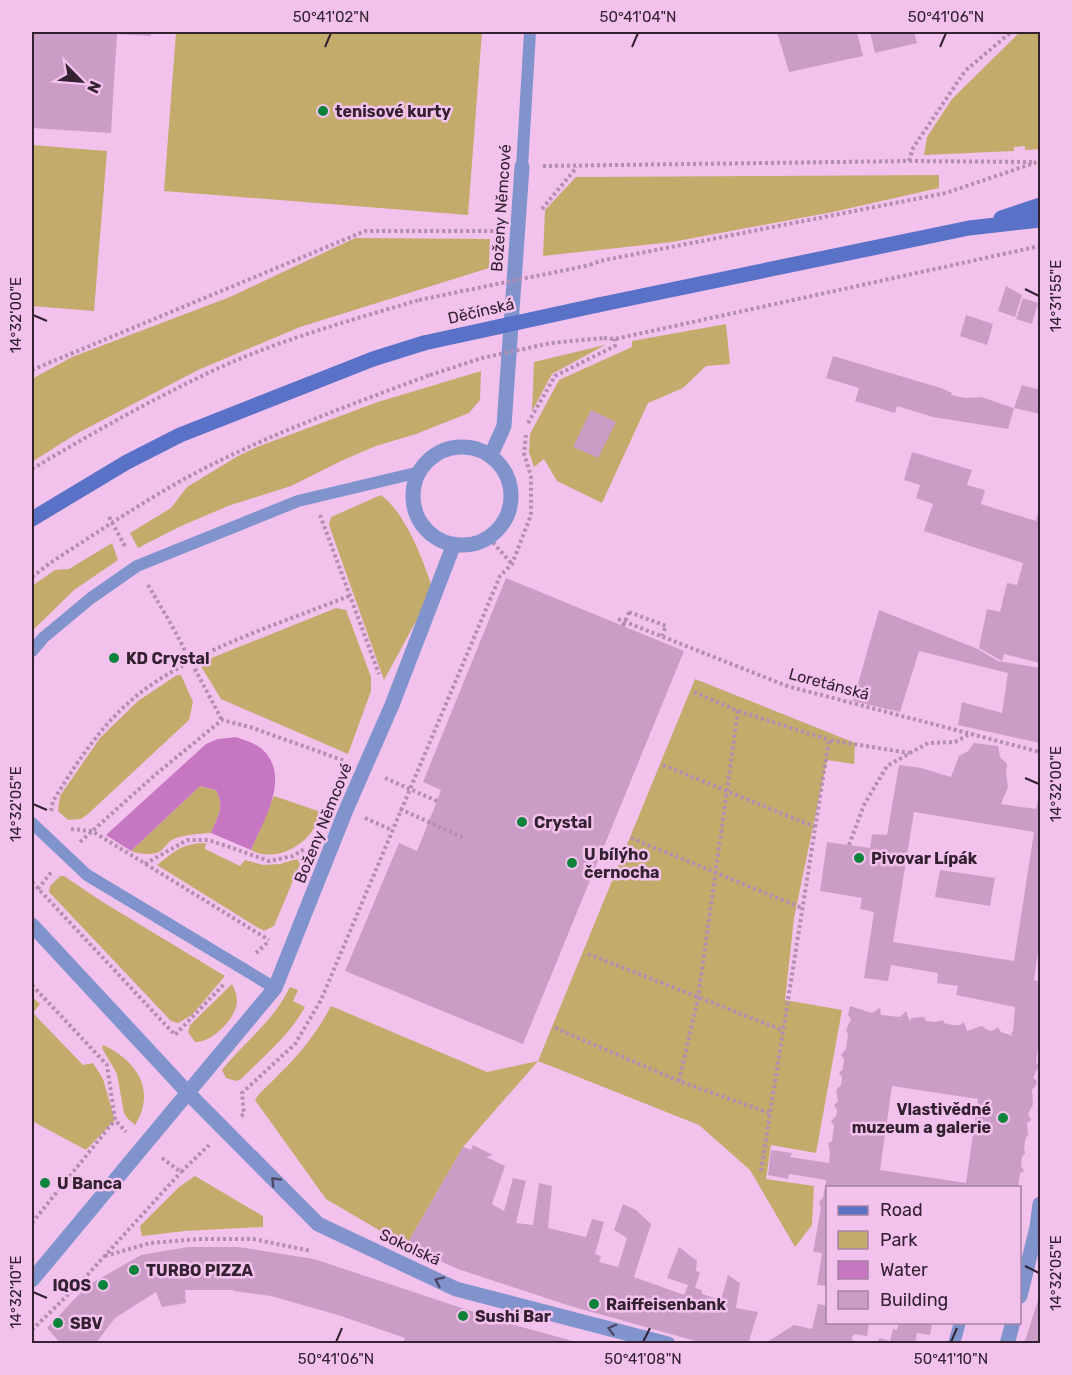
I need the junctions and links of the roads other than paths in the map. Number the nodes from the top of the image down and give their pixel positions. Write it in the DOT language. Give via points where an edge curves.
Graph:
graph roads {
  1 [pos="530,32"];
  2 [pos="522,166"];
  3 [pos="1041,205"];
  4 [pos="1041,220"];
  5 [pos="969,228"];
  6 [pos="490,456"];
  7 [pos="420,472"];
  8 [pos="32,519"];
  9 [pos="454,544"];
  10 [pos="32,651"];
  11 [pos="32,823"];
  12 [pos="32,925"];
  13 [pos="275,988"];
  14 [pos="188,1093"];
  15 [pos="1041,1204"];
  16 [pos="1039,1228"];
  17 [pos="32,1280"];
  18 [pos="1021,1292"];
  19 [pos="960,1324"];
  20 [pos="1013,1324"];
  21 [pos="668,1344"];
  22 [pos="954,1344"];
  23 [pos="1007,1344"];
  1 -- 2 [label="lane, Boženy Němcové"];
  2 -- 6 [label="street, Boženy Němcové" via="507,399 504,426"];
  3 -- 5 [label="main road, Děčínská"];
  4 -- 5 [label="main road, Děčínská"];
  5 -- 8 [label="main road, Děčínská, bridge" via="424,343 373,359 180,435"];
  6 -- 7 [label="street" via="476,449 444,450"];
  6 -- 9 [label="street" via="502,467 509,482 509,513 489,538 474,544"];
  7 -- 9 [label="street" via="414,487 419,519 429,532"];
  7 -- 10 [label="lane" via="298,501 137,566 91,598"];
  9 -- 13 [label="street, Boženy Němcové"];
  11 -- 13 [label="lane" via="87,875"];
  12 -- 14 [label="street, Sokolská"];
  13 -- 14 [label="street, Boženy Němcové"];
  14 -- 17 [label="street"];
  21 -- 14 [label="street, Sokolská, one-way" via="456,1288 318,1224"];
  15 -- 16 [label="street"];
  16 -- 18 [label="street"];
  19 -- 22 [label="lane"];
  20 -- 23 [label="street"];
}
